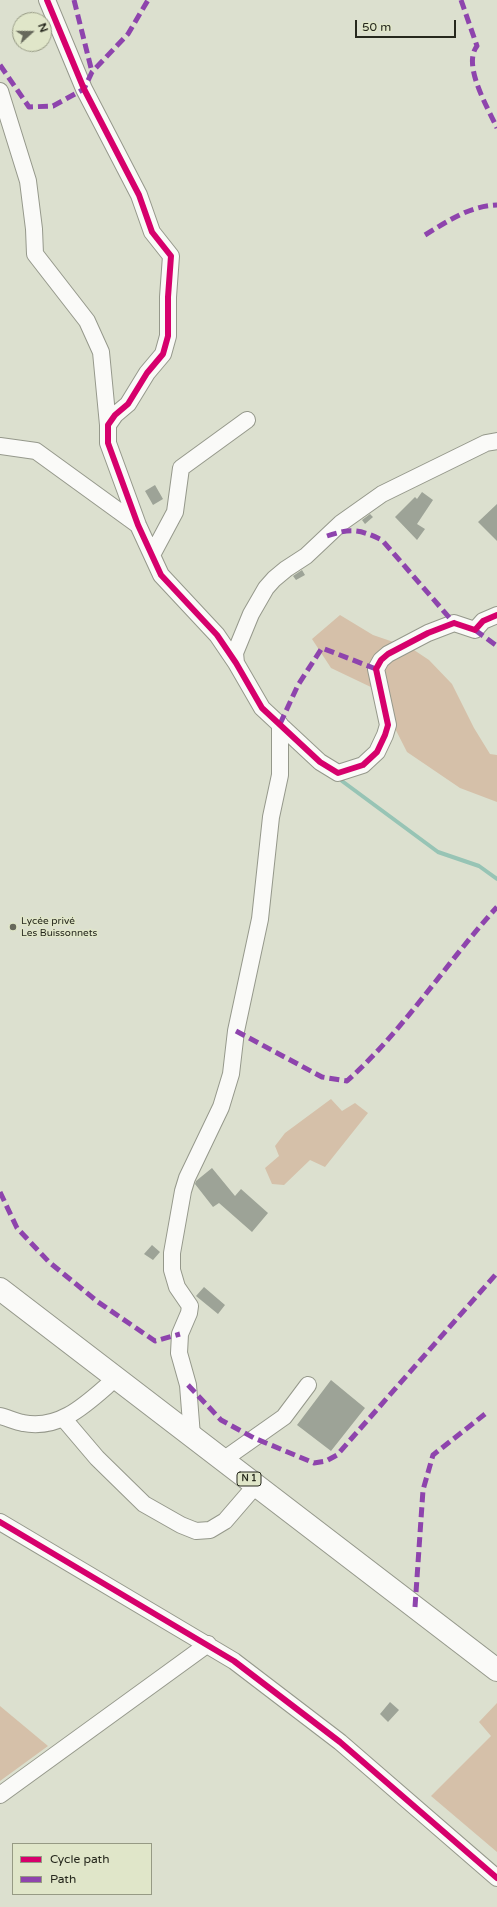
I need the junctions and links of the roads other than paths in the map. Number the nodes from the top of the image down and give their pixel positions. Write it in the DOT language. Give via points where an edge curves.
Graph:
graph roads {
  1 [pos="47,0"];
  2 [pos="0,90"];
  3 [pos="247,420"];
  4 [pos="108,425"];
  5 [pos="497,441"];
  6 [pos="0,446"];
  7 [pos="138,525"];
  8 [pos="152,555"];
  9 [pos="497,615"];
  10 [pos="236,663"];
  11 [pos="280,724"];
  12 [pos="0,1289"];
  13 [pos="116,1378"];
  14 [pos="308,1385"];
  15 [pos="0,1416"];
  16 [pos="63,1418"];
  17 [pos="192,1436"];
  18 [pos="223,1460"];
  19 [pos="256,1485"];
  20 [pos="0,1522"];
  21 [pos="208,1644"];
  22 [pos="497,1670"];
  23 [pos="0,1795"];
  24 [pos="497,1878"];
  1 -- 4 [label="street" via="84,89 139,195 152,232 171,256 168,336 162,354 128,404"];
  2 -- 4 [label="street" via="28,181 35,254 87,322 101,352"];
  3 -- 8 [label="street" via="181,468 175,512"];
  4 -- 7 [label="street" via="108,443"];
  5 -- 10 [label="street" via="486,443 382,494 280,574 266,588 251,614 235,653"];
  6 -- 7 [label="street" via="36,451"];
  7 -- 8 [label="street"];
  8 -- 10 [label="street" via="161,574 217,635"];
  9 -- 11 [label="street" via="483,621 475,630 454,623 442,627 381,660 376,669 388,724 377,752 363,765 338,773 320,762"];
  10 -- 11 [label="street" via="262,708"];
  11 -- 17 [label="street" via="280,776 271,817 260,919 236,1031 231,1074 221,1107 187,1178 172,1253 172,1270 178,1287 190,1306 180,1334 179,1353 188,1385"];
  12 -- 13 [label="highway, N 1"];
  13 -- 16 [label="street" via="79,1409"];
  13 -- 17 [label="highway, N 1"];
  14 -- 18 [label="street" via="284,1417"];
  15 -- 16 [label="street" via="24,1424 54,1422"];
  16 -- 19 [label="street" via="97,1458 144,1504 196,1531 210,1530 226,1521"];
  17 -- 18 [label="highway, N 1"];
  18 -- 19 [label="highway, N 1"];
  19 -- 22 [label="highway, N 1"];
  20 -- 21 [label="street"];
  21 -- 23 [label="street"];
  21 -- 24 [label="street" via="340,1742"];
}
